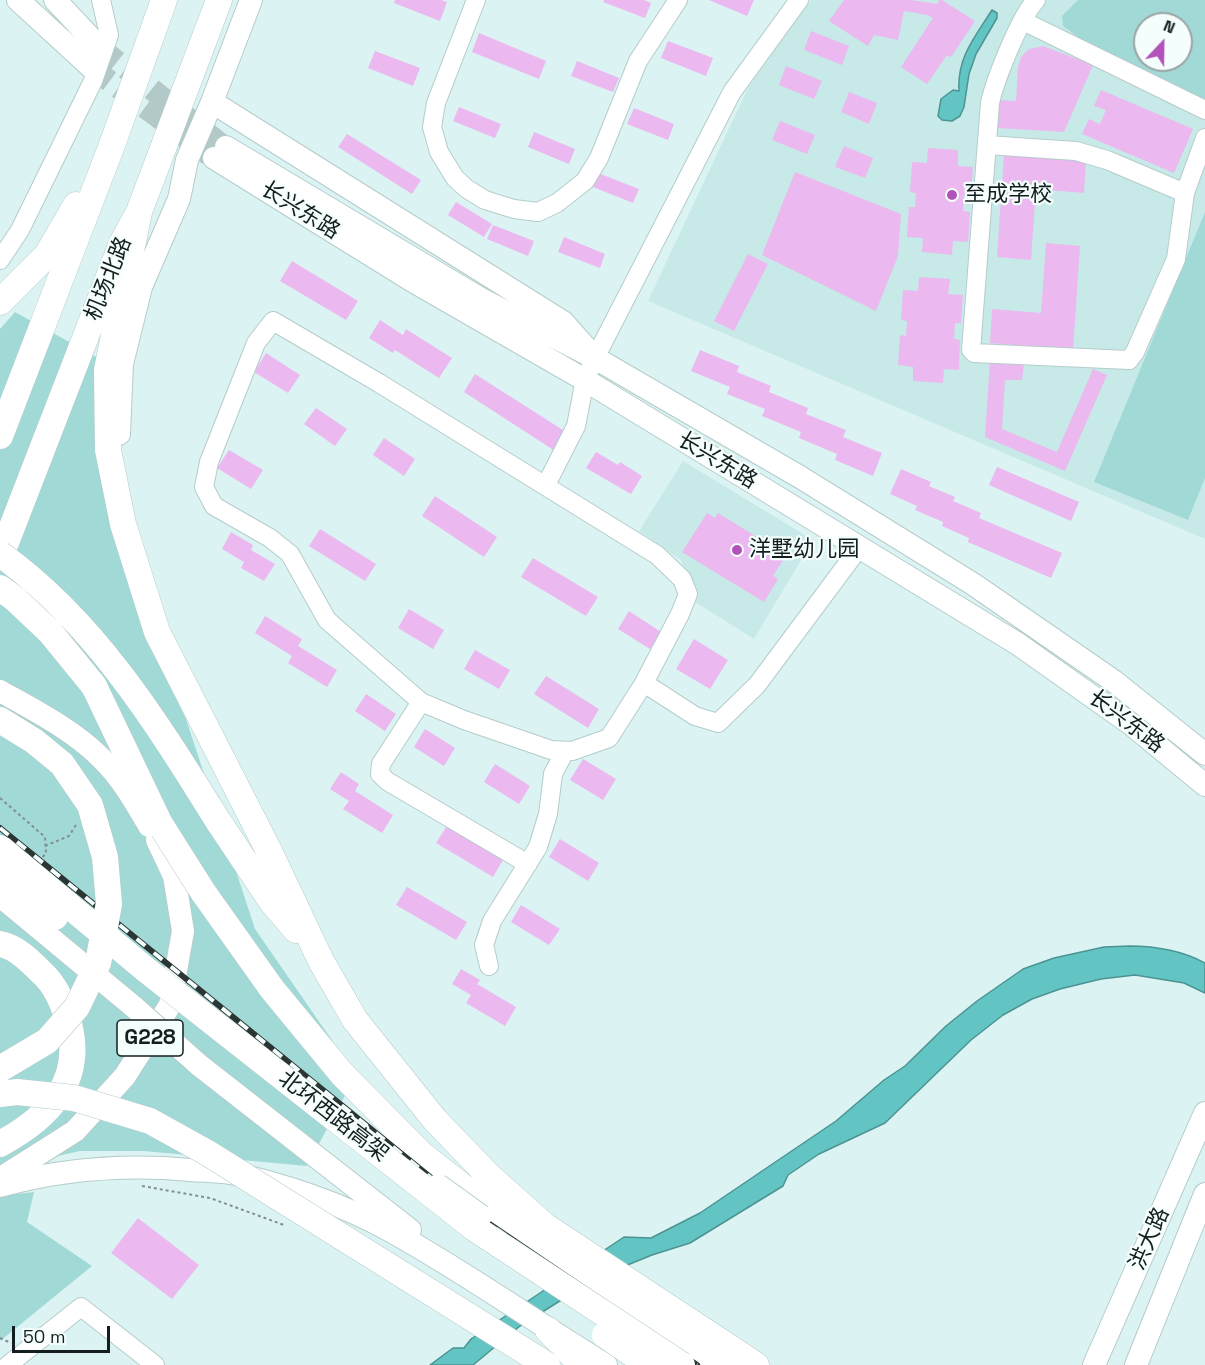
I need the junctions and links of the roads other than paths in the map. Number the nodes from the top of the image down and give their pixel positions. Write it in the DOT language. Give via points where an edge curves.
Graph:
graph roads {
  1 [pos="18,0"];
  2 [pos="55,0"];
  3 [pos="101,0"];
  4 [pos="164,0"];
  5 [pos="219,0"];
  6 [pos="251,0"];
  7 [pos="476,0"];
  8 [pos="678,0"];
  9 [pos="800,0"];
  10 [pos="1036,0"];
  11 [pos="1023,21"];
  12 [pos="212,102"];
  13 [pos="1205,110"];
  14 [pos="1205,138"];
  15 [pos="112,145"];
  16 [pos="987,145"];
  17 [pos="1185,193"];
  18 [pos="139,212"];
  19 [pos="0,260"];
  20 [pos="0,302"];
  21 [pos="595,358"];
  22 [pos="585,380"];
  23 [pos="0,436"];
  24 [pos="546,485"];
  25 [pos="117,493"];
  26 [pos="860,548"];
  27 [pos="0,556"];
  28 [pos="0,588"];
  29 [pos="644,683"];
  30 [pos="0,691"];
  31 [pos="421,702"];
  32 [pos="0,720"];
  33 [pos="565,751"];
  34 [pos="1205,754"];
  35 [pos="1205,784"];
  36 [pos="0,835"];
  37 [pos="0,848"];
  38 [pos="528,864"];
  39 [pos="0,871"];
  40 [pos="0,896"];
  41 [pos="0,944"];
  42 [pos="321,961"];
  43 [pos="489,966"];
  44 [pos="0,1069"];
  45 [pos="0,1094"];
  46 [pos="1205,1113"];
  47 [pos="0,1144"];
  48 [pos="0,1179"];
  49 [pos="0,1186"];
  50 [pos="1205,1194"];
  51 [pos="482,1286"];
  52 [pos="548,1330"];
  53 [pos="580,1361"];
  54 [pos="9,1365"];
  55 [pos="155,1365"];
  56 [pos="538,1365"];
  57 [pos="547,1365"];
  58 [pos="606,1365"];
  59 [pos="649,1365"];
  60 [pos="682,1365"];
  61 [pos="699,1365"];
  62 [pos="719,1365"];
  63 [pos="756,1365"];
  64 [pos="1094,1365"];
  65 [pos="1136,1365"];
  1 -- 2 [label="main road" via="96,58"];
  3 -- 19 [label="street" via="109,35 93,81 20,230"];
  4 -- 15 [label="highway, 机场北路"];
  5 -- 18 [label="highway, 机场北路"];
  6 -- 12 [label="main road"];
  7 -- 8 [label="street" via="436,103 432,127 439,152 455,178 485,200 538,212 585,181 599,158 638,61"];
  9 -- 21 [label="street" via="732,92"];
  10 -- 11 [label="street"];
  11 -- 13 [label="street"];
  11 -- 16 [label="street" via="993,89"];
  12 -- 21 [label="main road" via="563,322"];
  12 -- 25 [label="main road" via="187,160 179,199 141,287 122,364"];
  14 -- 17 [label="street"];
  15 -- 20 [label="highway" via="47,255"];
  15 -- 23 [label="highway, 机场北路"];
  16 -- 17 [label="street" via="1076,152 1107,160"];
  16 -- 17 [label="street" via="971,350 974,353 1129,360 1176,259"];
  18 -- 25 [label="highway" via="107,370 108,450"];
  18 -- 27 [label="highway, 机场北路" via="122,243"];
  21 -- 22 [label="street"];
  21 -- 22 [label="main road, 长兴东路" via="218,152 411,280"];
  21 -- 34 [label="main road, 长兴东路" via="800,477 973,584 1115,682"];
  22 -- 24 [label="street" via="576,426"];
  22 -- 26 [label="main road, 长兴东路"];
  24 -- 29 [label="street" via="657,555 682,579 688,594"];
  24 -- 31 [label="street" via="273,321 256,343 208,462 204,487 214,506 290,554 327,620"];
  25 -- 42 [label="highway" via="123,524 158,632"];
  26 -- 29 [label="street" via="756,685 718,723 695,716"];
  26 -- 35 [label="main road, 长兴东路" via="1018,644 1131,724"];
  27 -- 42 [label="highway, bridge" via="57,601 111,661 155,721 273,902"];
  28 -- 62 [label="highway, bridge" via="50,632 94,687 160,824 202,892 272,989 342,1074 421,1154 514,1227"];
  29 -- 33 [label="street" via="609,738"];
  30 -- 48 [label="main road, G228, bridge" via="63,728 100,757 131,794 174,876 183,931 170,1005 125,1076 75,1131"];
  31 -- 33 [label="street" via="551,750"];
  31 -- 38 [label="street" via="381,764 380,774"];
  32 -- 44 [label="highway, bridge" via="62,764 90,805 105,857 109,904 98,963 77,1007 46,1041"];
  33 -- 38 [label="street" via="553,774 548,814"];
  36 -- 61 [label="main road, bridge" via="411,1166"];
  37 -- 60 [label="highway, 北环西路高架, bridge" via="145,969 474,1228"];
  38 -- 43 [label="street" via="492,921 484,945"];
  39 -- 59 [label="highway, 北环西路高架, bridge" via="92,948 467,1240"];
  40 -- 51 [label="main road, bridge" via="199,1065"];
  41 -- 47 [label="highway, bridge" via="26,957 49,979 65,1007 73,1063 61,1092 44,1114"];
  42 -- 63 [label="highway" via="355,1020 435,1120 489,1176 545,1226"];
  45 -- 57 [label="highway, bridge" via="74,1098 150,1121"];
  46 -- 64 [label="main road, 洪大路"];
  49 -- 51 [label="main road" via="91,1168 230,1173 340,1207 388,1230"];
  50 -- 65 [label="main road, 洪大路"];
  51 -- 52 [label="main road"];
  52 -- 53 [label="highway"];
  52 -- 56 [label="street"];
  52 -- 58 [label="main road"];
  54 -- 55 [label="street" via="81,1307"];
}
